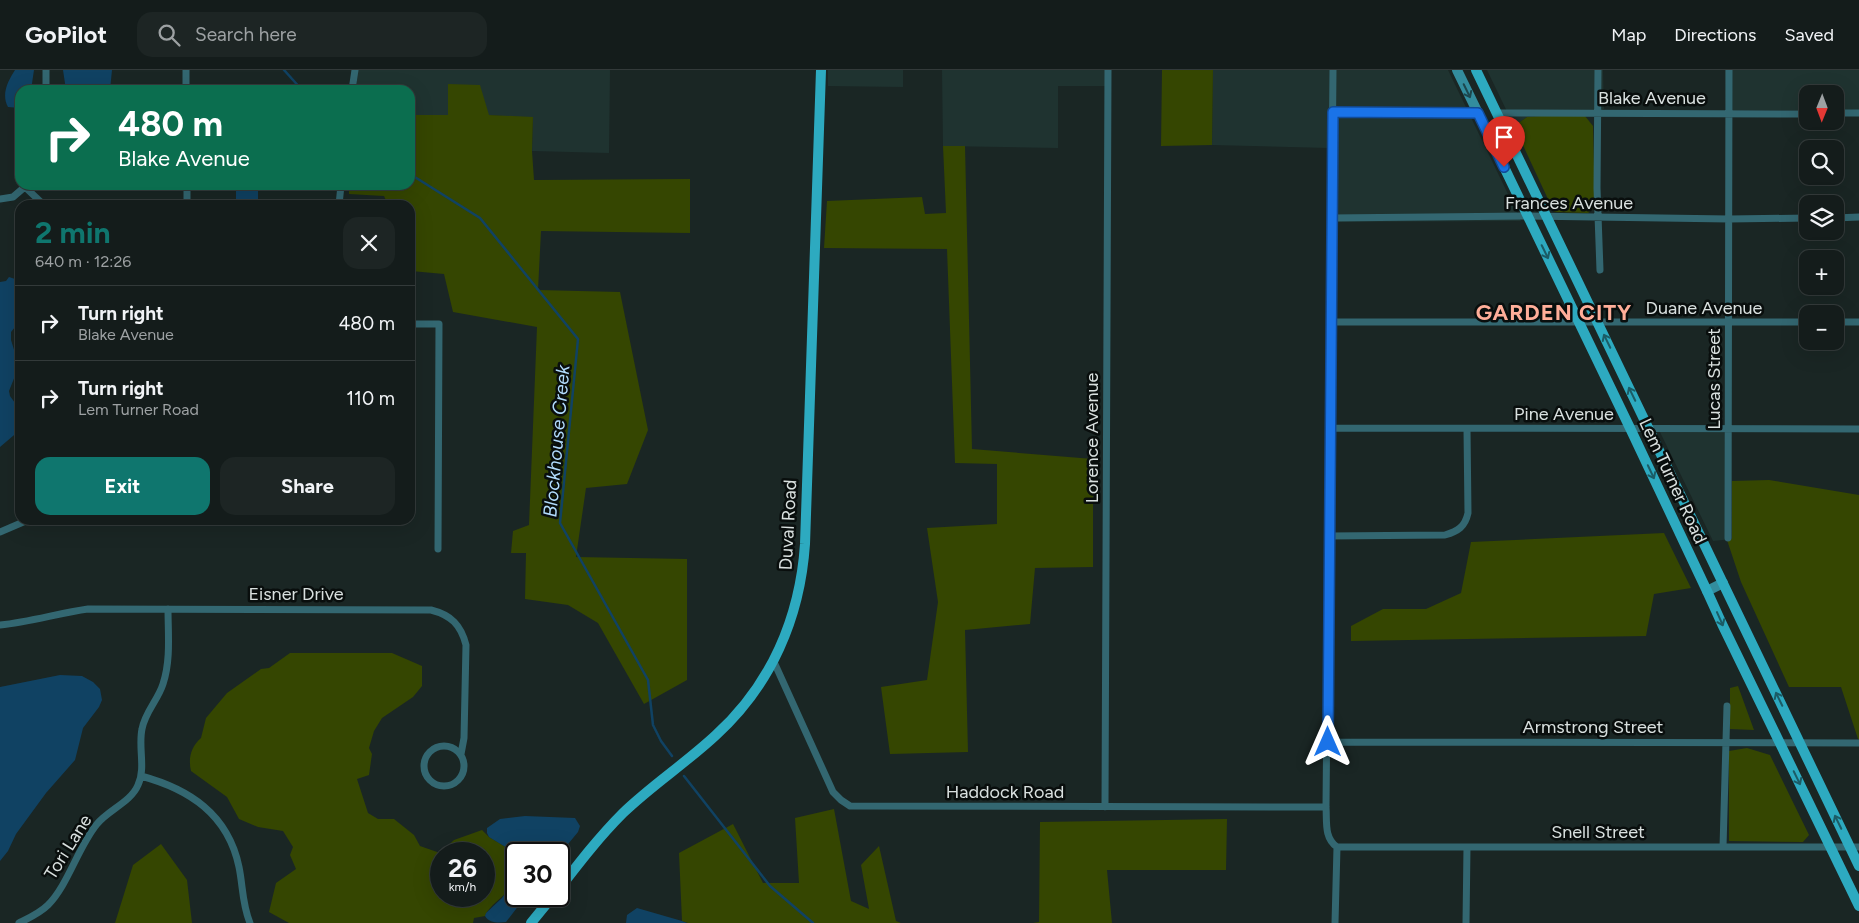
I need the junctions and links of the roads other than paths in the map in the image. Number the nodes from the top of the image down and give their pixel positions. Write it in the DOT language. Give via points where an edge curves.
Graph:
graph roads {
  1 [pos="46,70"];
  2 [pos="186,70"];
  3 [pos="354,70"];
  4 [pos="821,70"];
  5 [pos="1108,70"];
  6 [pos="1333,70"];
  7 [pos="1457,70"];
  8 [pos="1476,70"];
  9 [pos="1598,70"];
  10 [pos="1729,70"];
  11 [pos="46,85"];
  12 [pos="186,85"];
  13 [pos="352,85"];
  14 [pos="1333,112"];
  15 [pos="1478,113"];
  16 [pos="1497,113"];
  17 [pos="1598,113"];
  18 [pos="1729,113"];
  19 [pos="1859,113"];
  20 [pos="1799,114"];
  21 [pos="1844,114"];
  22 [pos="21,190"];
  23 [pos="30,190"];
  24 [pos="0,199"];
  25 [pos="39,200"];
  26 [pos="1527,216"];
  27 [pos="1547,217"];
  28 [pos="1859,217"];
  29 [pos="1331,218"];
  30 [pos="1598,218"];
  31 [pos="1799,218"];
  32 [pos="1844,218"];
  33 [pos="1729,219"];
  34 [pos="1600,270"];
  35 [pos="1330,322"];
  36 [pos="1729,322"];
  37 [pos="1799,322"];
  38 [pos="1844,322"];
  39 [pos="1859,322"];
  40 [pos="1579,323"];
  41 [pos="1598,323"];
  42 [pos="415,324"];
  43 [pos="1330,428"];
  44 [pos="1630,428"];
  45 [pos="1468,429"];
  46 [pos="1649,429"];
  47 [pos="1729,429"];
  48 [pos="1859,429"];
  49 [pos="16,525"];
  50 [pos="0,532"];
  51 [pos="1328,536"];
  52 [pos="1728,538"];
  53 [pos="438,549"];
  54 [pos="1723,583"];
  55 [pos="1708,590"];
  56 [pos="168,609"];
  57 [pos="0,625"];
  58 [pos="774,662"];
  59 [pos="1727,706"];
  60 [pos="1328,742"];
  61 [pos="1726,742"];
  62 [pos="1780,742"];
  63 [pos="1800,743"];
  64 [pos="1859,743"];
  65 [pos="461,754"];
  66 [pos="141,776"];
  67 [pos="1105,807"];
  68 [pos="1326,808"];
  69 [pos="1337,847"];
  70 [pos="1467,847"];
  71 [pos="1723,847"];
  72 [pos="1830,847"];
  73 [pos="1854,847"];
  74 [pos="1859,866"];
  75 [pos="570,875"];
  76 [pos="1859,906"];
  77 [pos="544,907"];
  78 [pos="19,923"];
  79 [pos="250,923"];
  80 [pos="531,923"];
  81 [pos="1335,923"];
  82 [pos="1466,923"];
  1 -- 11 [label="street"];
  2 -- 12 [label="street"];
  3 -- 13 [label="street"];
  4 -- 58 [label="main road, Duval Road" via="804,562 792,621"];
  5 -- 67 [label="street, Lorence Avenue"];
  6 -- 14 [label="street"];
  7 -- 15 [label="main road, Lem Turner Road, one-way"];
  8 -- 16 [label="main road, Lem Turner Road"];
  9 -- 17 [label="street"];
  10 -- 18 [label="street, Lucas Street"];
  14 -- 15 [label="street"];
  14 -- 29 [label="street"];
  15 -- 26 [label="main road, Lem Turner Road"];
  16 -- 17 [label="street, Blake Avenue"];
  16 -- 27 [label="main road, Lem Turner Road"];
  17 -- 18 [label="street, Blake Avenue"];
  17 -- 30 [label="street"];
  18 -- 20 [label="street, Blake Avenue"];
  18 -- 33 [label="street, Lucas Street"];
  19 -- 21 [label="street"];
  22 -- 24 [label="street" via="13,197"];
  23 -- 25 [label="street"];
  26 -- 27 [label="street, Frances Avenue"];
  26 -- 29 [label="street, Frances Avenue"];
  26 -- 40 [label="main road, Lem Turner Road, one-way"];
  27 -- 30 [label="street, Frances Avenue"];
  27 -- 41 [label="main road, Lem Turner Road"];
  28 -- 32 [label="street"];
  29 -- 35 [label="street"];
  30 -- 33 [label="street, Frances Avenue"];
  30 -- 34 [label="street"];
  31 -- 33 [label="street, Frances Avenue"];
  33 -- 36 [label="street, Lucas Street"];
  35 -- 40 [label="street, Duane Avenue"];
  35 -- 43 [label="street"];
  36 -- 37 [label="street, Duane Avenue"];
  36 -- 41 [label="street, Duane Avenue"];
  36 -- 47 [label="street, Lucas Street"];
  38 -- 39 [label="street"];
  40 -- 41 [label="street, Duane Avenue"];
  40 -- 44 [label="main road, Lem Turner Road"];
  46 -- 41 [label="main road, Lem Turner Road, one-way"];
  42 -- 53 [label="street" via="439,324"];
  43 -- 45 [label="street, Pine Avenue"];
  43 -- 51 [label="street"];
  44 -- 45 [label="street, Pine Avenue"];
  44 -- 46 [label="street, Pine Avenue"];
  44 -- 55 [label="main road, Lem Turner Road, one-way"];
  45 -- 51 [label="street" via="1468,513 1462,528 1445,535"];
  46 -- 47 [label="street, Pine Avenue"];
  46 -- 54 [label="main road, Lem Turner Road"];
  47 -- 48 [label="street, Pine Avenue"];
  47 -- 52 [label="street, Lucas Street"];
  49 -- 50 [label="street"];
  51 -- 60 [label="street"];
  54 -- 55 [label="main road"];
  63 -- 54 [label="main road, Lem Turner Road, one-way"];
  55 -- 62 [label="main road, Lem Turner Road, one-way"];
  56 -- 57 [label="street, Eisner Drive" via="88,609"];
  56 -- 65 [label="street, Eisner Drive" via="441,612 456,623 466,645"];
  56 -- 66 [label="street, Tori Lane" via="167,662 162,686 142,728"];
  58 -- 67 [label="street, Haddock Road" via="833,792 850,806"];
  58 -- 75 [label="main road, Duval Road" via="729,723 623,813"];
  59 -- 61 [label="street"];
  60 -- 61 [label="street, Armstrong Street"];
  60 -- 68 [label="street"];
  61 -- 62 [label="street, Armstrong Street"];
  61 -- 71 [label="street"];
  62 -- 63 [label="street, Armstrong Street"];
  62 -- 72 [label="main road, Lem Turner Road, one-way"];
  63 -- 64 [label="street, Armstrong Street"];
  73 -- 63 [label="main road, Lem Turner Road, one-way"];
  65 -- 65 [label="street, Eisner Drive" via="444,746 432,750 424,762 430,781 443,786 457,782 464,772"];
  66 -- 78 [label="street, Tori Lane" via="132,794 96,825 48,905"];
  66 -- 79 [label="street" via="188,794 201,803 220,825 239,866 244,906"];
  67 -- 68 [label="street, Haddock Road"];
  68 -- 69 [label="street" via="1327,835"];
  69 -- 70 [label="street, Snell Street"];
  69 -- 81 [label="street"];
  70 -- 71 [label="street, Snell Street"];
  70 -- 82 [label="street"];
  71 -- 72 [label="street, Snell Street"];
  72 -- 73 [label="street, Snell Street"];
  72 -- 76 [label="main road, Lem Turner Road"];
  73 -- 74 [label="main road, Lem Turner Road"];
  77 -- 80 [label="main road"];
}
